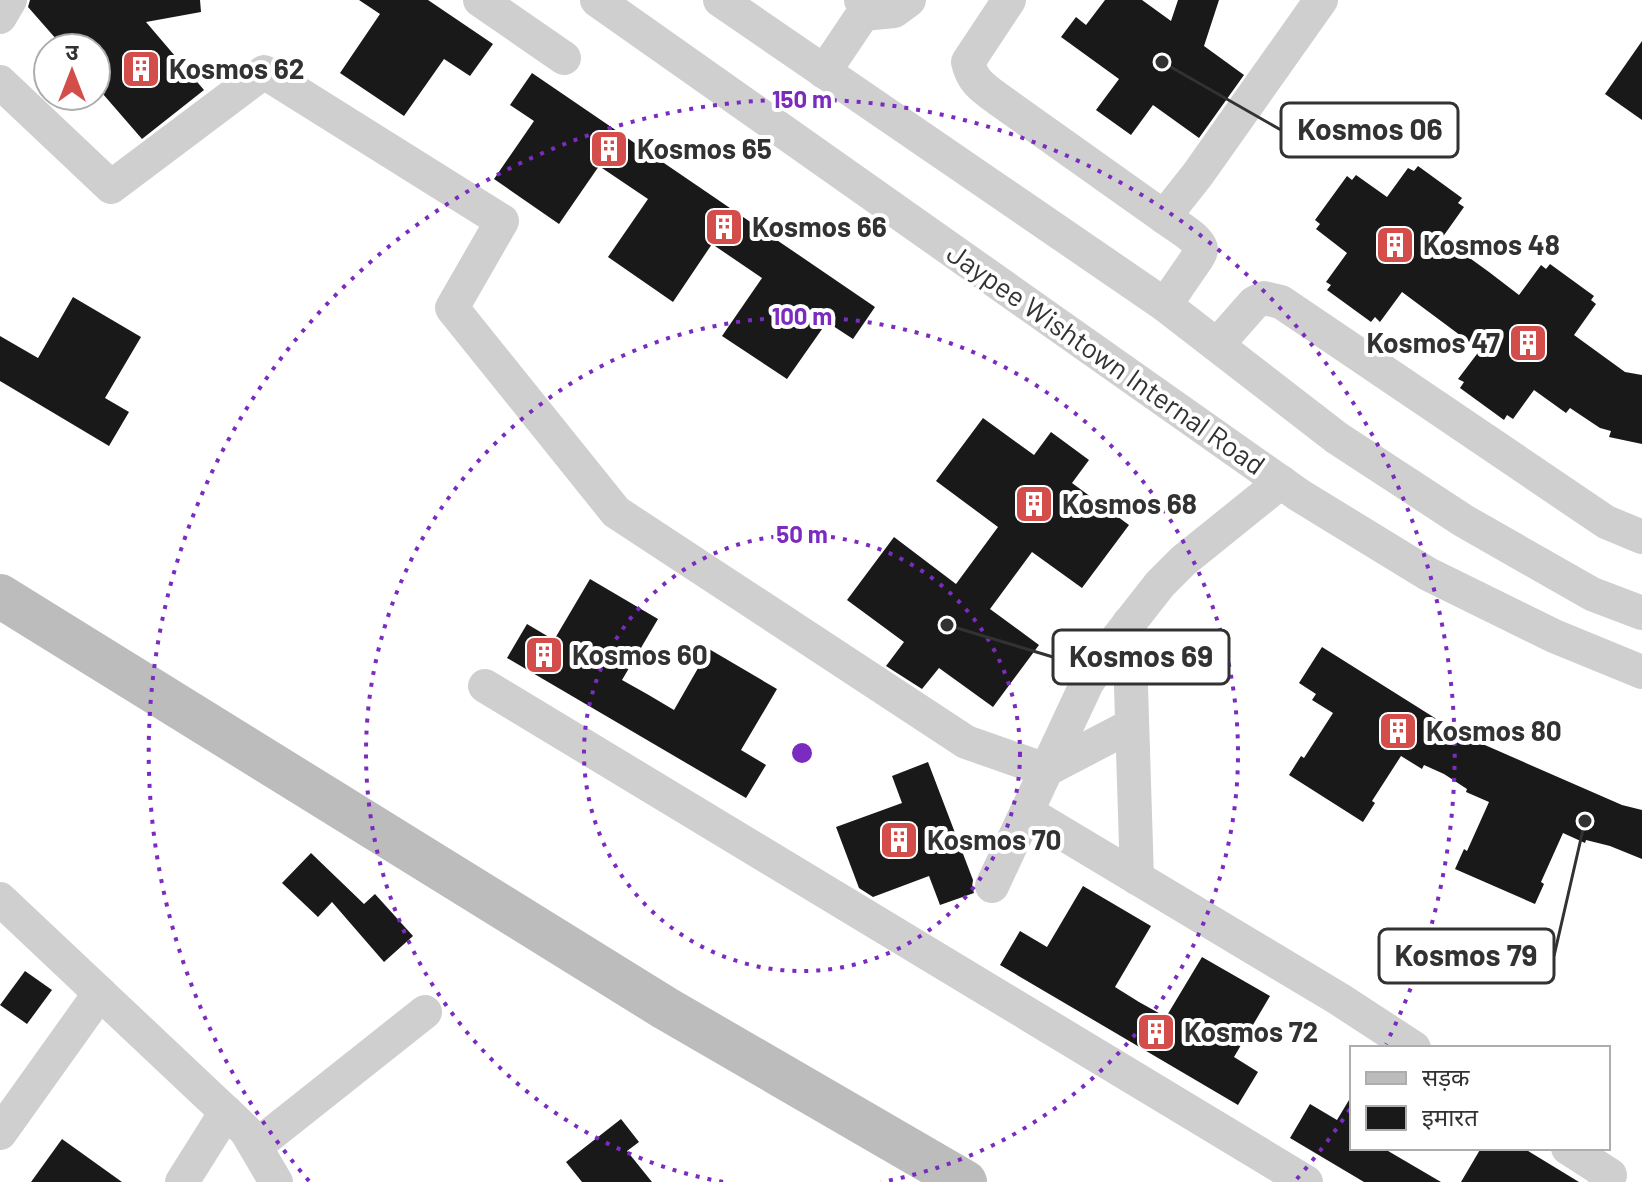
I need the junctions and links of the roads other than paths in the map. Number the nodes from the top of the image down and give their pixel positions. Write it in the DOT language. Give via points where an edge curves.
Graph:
graph roads {
  1 [pos="10,0"];
  2 [pos="480,0"];
  3 [pos="597,0"];
  4 [pos="720,0"];
  5 [pos="909,0"];
  6 [pos="1009,0"];
  7 [pos="1321,0"];
  8 [pos="862,7"];
  9 [pos="0,17"];
  10 [pos="564,58"];
  11 [pos="824,72"];
  12 [pos="0,82"];
  13 [pos="1164,217"];
  14 [pos="1165,305"];
  15 [pos="1217,345"];
  16 [pos="1281,482"];
  17 [pos="1642,537"];
  18 [pos="1592,594"];
  19 [pos="0,596"];
  20 [pos="1642,613"];
  21 [pos="1129,623"];
  22 [pos="1554,636"];
  23 [pos="1642,672"];
  24 [pos="485,686"];
  25 [pos="1132,725"];
  26 [pos="1046,770"];
  27 [pos="1027,812"];
  28 [pos="1137,878"];
  29 [pos="992,886"];
  30 [pos="0,899"];
  31 [pos="100,993"];
  32 [pos="425,1012"];
  33 [pos="1411,1046"];
  34 [pos="226,1112"];
  35 [pos="0,1133"];
  36 [pos="256,1146"];
  37 [pos="1571,1150"];
  38 [pos="182,1182"];
  39 [pos="276,1182"];
  40 [pos="965,1182"];
  41 [pos="1306,1182"];
  42 [pos="1605,1182"];
  1 -- 9 [label="street"];
  2 -- 10 [label="street"];
  3 -- 16 [label="street, Jaypee Wishtown Internal Road"];
  4 -- 11 [label="street"];
  5 -- 8 [label="street" via="894,11"];
  6 -- 13 [label="street" via="968,62 970,73 979,85"];
  7 -- 13 [label="street"];
  8 -- 11 [label="street"];
  11 -- 14 [label="street"];
  12 -- 26 [label="street" via="111,187 264,72 502,221 452,308 616,512 966,742"];
  13 -- 14 [label="street" via="1201,245"];
  14 -- 15 [label="street"];
  15 -- 17 [label="street" via="1254,303 1264,298 1281,302 1606,522"];
  15 -- 18 [label="street" via="1337,438 1464,521"];
  16 -- 21 [label="street" via="1183,561"];
  16 -- 22 [label="street, Jaypee Wishtown Internal Road" via="1428,574"];
  18 -- 20 [label="street"];
  18 -- 22 [label="street"];
  19 -- 40 [label="street" via="665,1008"];
  21 -- 25 [label="street"];
  21 -- 26 [label="street" via="1087,683"];
  22 -- 23 [label="street, Jaypee Wishtown Internal Road"];
  24 -- 41 [label="street"];
  25 -- 26 [label="street"];
  25 -- 28 [label="street"];
  26 -- 27 [label="street"];
  27 -- 28 [label="street"];
  27 -- 29 [label="street"];
  28 -- 33 [label="street"];
  30 -- 31 [label="street"];
  31 -- 34 [label="street"];
  31 -- 35 [label="street"];
  32 -- 36 [label="street"];
  34 -- 36 [label="street"];
  34 -- 38 [label="street"];
  36 -- 39 [label="street"];
  37 -- 42 [label="street" via="1610,1175"];
}
